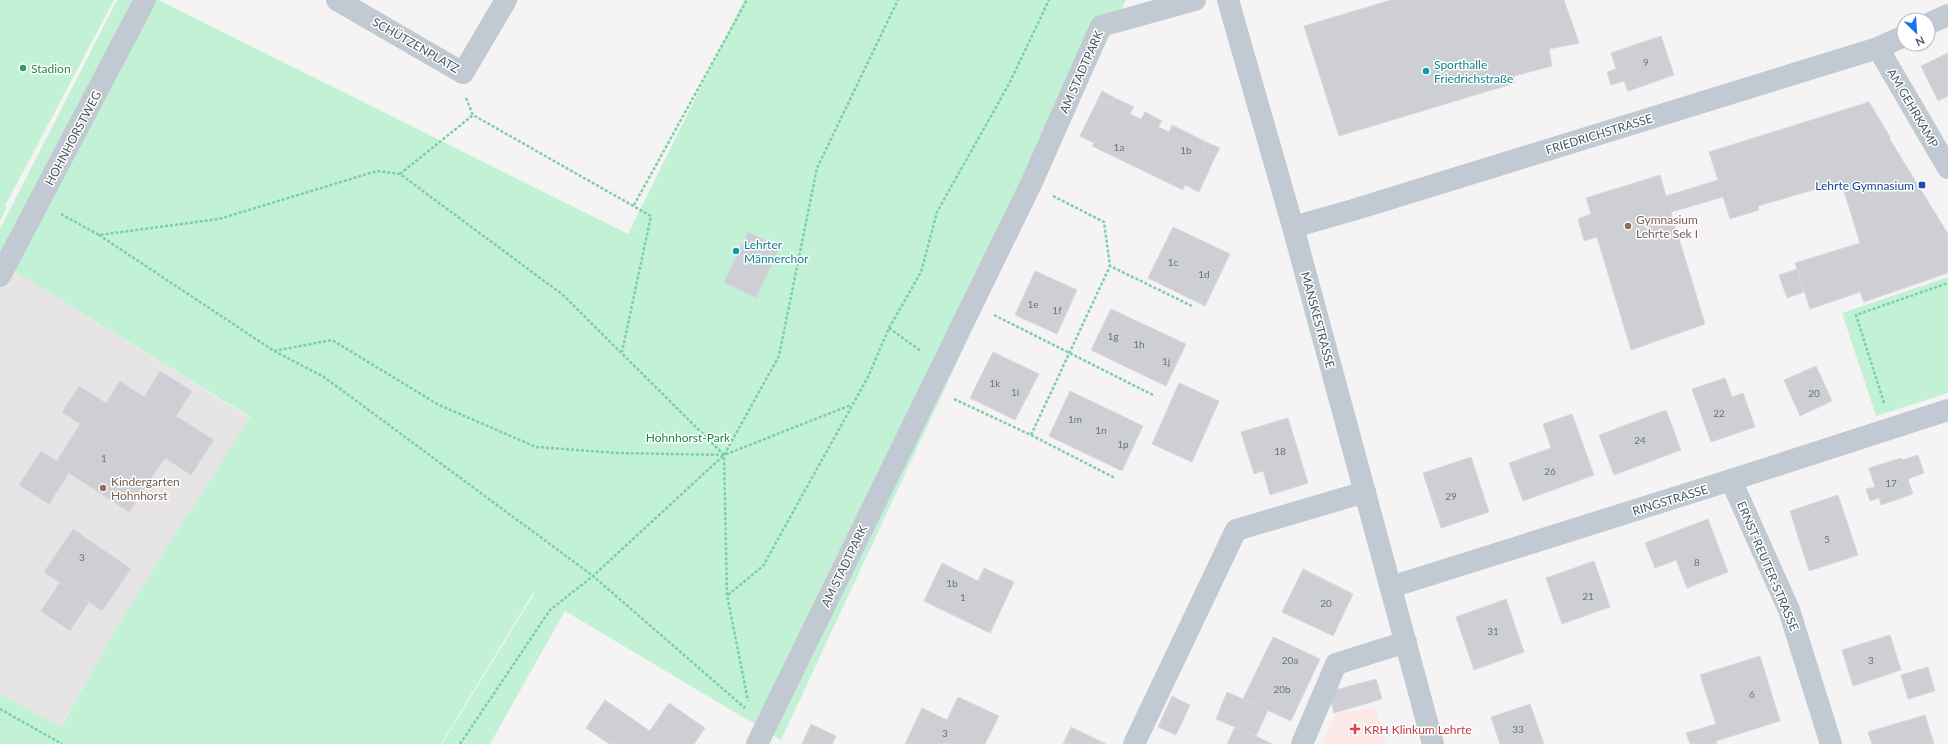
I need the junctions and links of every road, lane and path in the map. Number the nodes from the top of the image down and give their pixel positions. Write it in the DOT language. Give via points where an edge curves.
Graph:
graph roads {
  1 [pos="145,0"];
  2 [pos="337,0"];
  3 [pos="506,0"];
  4 [pos="747,0"];
  5 [pos="898,0"];
  6 [pos="1049,0"];
  7 [pos="1195,0"];
  8 [pos="1228,0"];
  9 [pos="1948,15"];
  10 [pos="1936,20"];
  11 [pos="1896,40"];
  12 [pos="1878,48"];
  13 [pos="463,73"];
  14 [pos="473,115"];
  15 [pos="1948,168"];
  16 [pos="400,174"];
  17 [pos="1031,184"];
  18 [pos="39,202"];
  19 [pos="634,205"];
  20 [pos="1293,227"];
  21 [pos="99,235"];
  22 [pos="1110,266"];
  23 [pos="0,276"];
  24 [pos="1948,283"];
  25 [pos="972,304"];
  26 [pos="1192,306"];
  27 [pos="889,328"];
  28 [pos="274,351"];
  29 [pos="1070,352"];
  30 [pos="622,353"];
  31 [pos="943,365"];
  32 [pos="931,388"];
  33 [pos="1153,395"];
  34 [pos="852,405"];
  35 [pos="1948,410"];
  36 [pos="1892,428"];
  37 [pos="1031,435"];
  38 [pos="724,455"];
  39 [pos="1115,478"];
  40 [pos="1731,480"];
  41 [pos="1365,492"];
  42 [pos="593,576"];
  43 [pos="1391,587"];
  44 [pos="728,595"];
  45 [pos="1406,642"];
  46 [pos="0,709"];
  47 [pos="758,719"];
  48 [pos="62,744"];
  49 [pos="460,744"];
  50 [pos="757,744"];
  51 [pos="1134,744"];
  52 [pos="1302,744"];
  53 [pos="1433,744"];
  54 [pos="1831,744"];
  1 -- 18 [label="street, HOHNHORSTWEG"];
  2 -- 13 [label="street, SCHÜTZENPLATZ"];
  3 -- 13 [label="street, SCHÜTZENPLATZ"];
  4 -- 19 [label="path"];
  5 -- 38 [label="path" via="817,168 779,356"];
  6 -- 27 [label="path" via="1009,84 937,212 921,272"];
  7 -- 17 [label="street, AM STADTPARK" via="1101,26"];
  8 -- 20 [label="street, MANSKESTRASSE"];
  9 -- 10 [label="street"];
  11 -- 12 [label="street, FRIEDRICHSTRASSE"];
  12 -- 15 [label="street, AM GEHRKAMP"];
  12 -- 20 [label="street, FRIEDRICHSTRASSE"];
  13 -- 14 [label="path" via="466,97"];
  14 -- 16 [label="path"];
  14 -- 19 [label="path"];
  16 -- 21 [label="path" via="377,171 219,219"];
  16 -- 30 [label="path" via="563,295"];
  17 -- 22 [label="path" via="1104,222"];
  17 -- 25 [label="street, AM STADTPARK"];
  18 -- 21 [label="path"];
  18 -- 23 [label="street, HOHNHORSTWEG"];
  19 -- 30 [label="path" via="651,216"];
  20 -- 41 [label="street, MANSKESTRASSE"];
  21 -- 28 [label="path"];
  22 -- 26 [label="path"];
  22 -- 29 [label="path"];
  24 -- 36 [label="path" via="1856,315"];
  25 -- 29 [label="path"];
  25 -- 31 [label="street, AM STADTPARK"];
  27 -- 31 [label="path"];
  27 -- 34 [label="path" via="868,377"];
  28 -- 38 [label="path" via="332,340 439,405 536,447 618,453"];
  28 -- 42 [label="path" via="324,377"];
  29 -- 33 [label="path"];
  29 -- 37 [label="path"];
  30 -- 38 [label="path"];
  31 -- 32 [label="street, AM STADTPARK"];
  32 -- 37 [label="path"];
  32 -- 47 [label="street, AM STADTPARK"];
  34 -- 38 [label="path"];
  34 -- 44 [label="path" via="763,566"];
  35 -- 36 [label="street, RINGSTRASSE"];
  36 -- 40 [label="street, RINGSTRASSE"];
  37 -- 39 [label="path"];
  38 -- 42 [label="path"];
  38 -- 44 [label="path"];
  40 -- 43 [label="street, RINGSTRASSE"];
  40 -- 54 [label="street, ERNST-REUTER-STRASSE" via="1789,610"];
  41 -- 43 [label="street, MANSKESTRASSE"];
  41 -- 51 [label="street" via="1236,530"];
  42 -- 47 [label="path"];
  42 -- 49 [label="path" via="550,610"];
  43 -- 45 [label="street, MANSKESTRASSE"];
  44 -- 47 [label="path"];
  45 -- 52 [label="street" via="1336,664"];
  45 -- 53 [label="street, MANSKESTRASSE"];
  46 -- 48 [label="path"];
  47 -- 50 [label="street, AM STADTPARK"];
}
